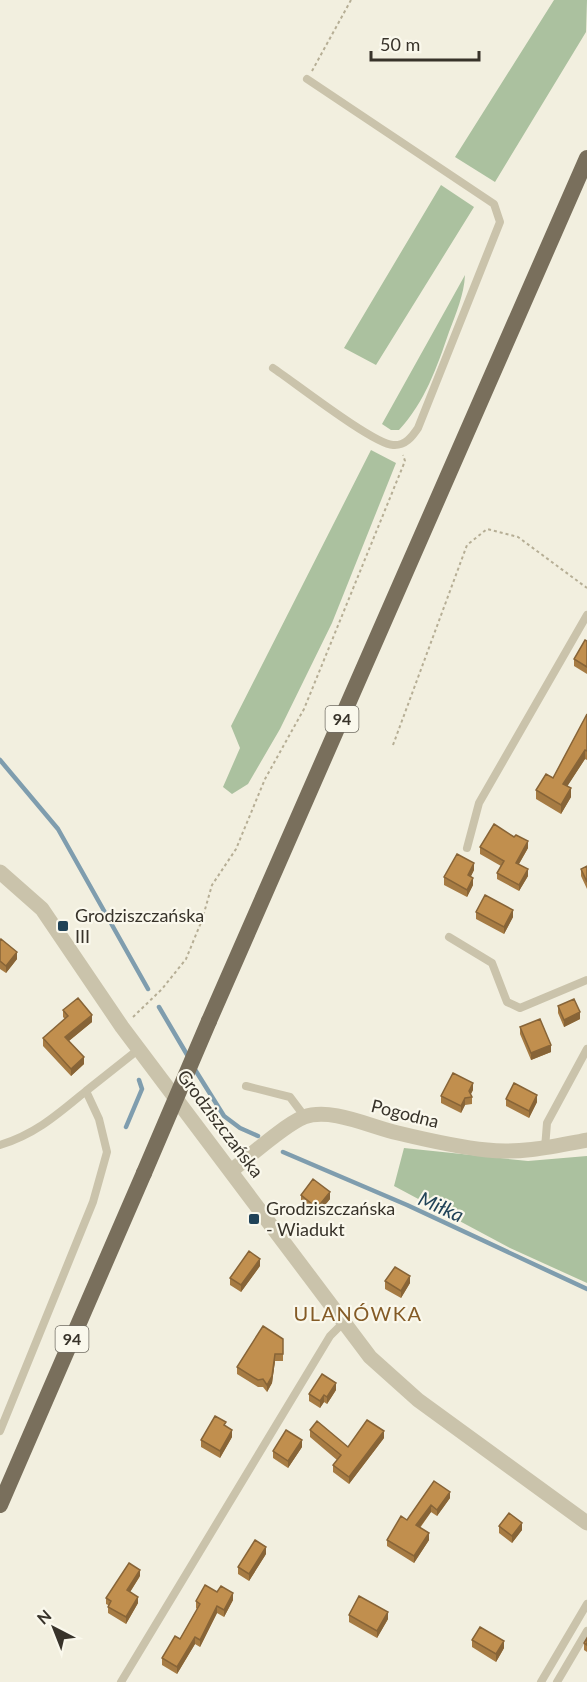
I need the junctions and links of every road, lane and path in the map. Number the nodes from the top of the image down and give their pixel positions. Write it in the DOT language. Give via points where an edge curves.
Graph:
graph roads {
  1 [pos="351,0"];
  2 [pos="307,79"];
  3 [pos="587,158"];
  4 [pos="273,368"];
  5 [pos="400,444"];
  6 [pos="587,588"];
  7 [pos="587,615"];
  8 [pos="393,745"];
  9 [pos="466,848"];
  10 [pos="0,872"];
  11 [pos="449,937"];
  12 [pos="587,980"];
  13 [pos="122,1027"];
  14 [pos="587,1048"];
  15 [pos="139,1049"];
  16 [pos="246,1086"];
  17 [pos="86,1091"];
  18 [pos="305,1117"];
  19 [pos="587,1140"];
  20 [pos="0,1145"];
  21 [pos="545,1148"];
  22 [pos="231,1171"];
  23 [pos="343,1323"];
  24 [pos="0,1431"];
  25 [pos="0,1505"];
  26 [pos="587,1523"];
  27 [pos="587,1604"];
  28 [pos="587,1631"];
  29 [pos="121,1682"];
  30 [pos="541,1682"];
  31 [pos="557,1682"];
  1 -- 2 [label="path"];
  2 -- 5 [label="lane" via="494,204 500,222 418,428 411,439"];
  3 -- 25 [label="main road, 94, bridge"];
  4 -- 5 [label="lane" via="368,434 385,443"];
  5 -- 13 [label="path" via="405,461 304,709 265,779 236,849 212,885 186,959 162,989"];
  6 -- 8 [label="path" via="518,537 487,529 480,534 467,545"];
  7 -- 9 [label="lane" via="479,803"];
  10 -- 13 [label="street, Grodziszczańska" via="42,909"];
  11 -- 12 [label="lane" via="492,963 507,1002 519,1008"];
  13 -- 15 [label="street, Grodziszczańska"];
  14 -- 21 [label="lane" via="548,1123"];
  15 -- 17 [label="lane"];
  15 -- 22 [label="street, Grodziszczańska"];
  16 -- 18 [label="lane" via="290,1097"];
  17 -- 20 [label="lane" via="45,1125"];
  17 -- 24 [label="lane" via="99,1119 107,1152 93,1202"];
  18 -- 21 [label="street, Pogodna" via="333,1115 395,1133 489,1151"];
  18 -- 22 [label="street"];
  19 -- 21 [label="street, Pogodna"];
  22 -- 23 [label="street, Grodziszczańska"];
  23 -- 26 [label="street, Grodziszczańska" via="370,1357 418,1400"];
  23 -- 29 [label="lane" via="330,1336"];
  27 -- 30 [label="lane"];
  28 -- 31 [label="lane"];
}
